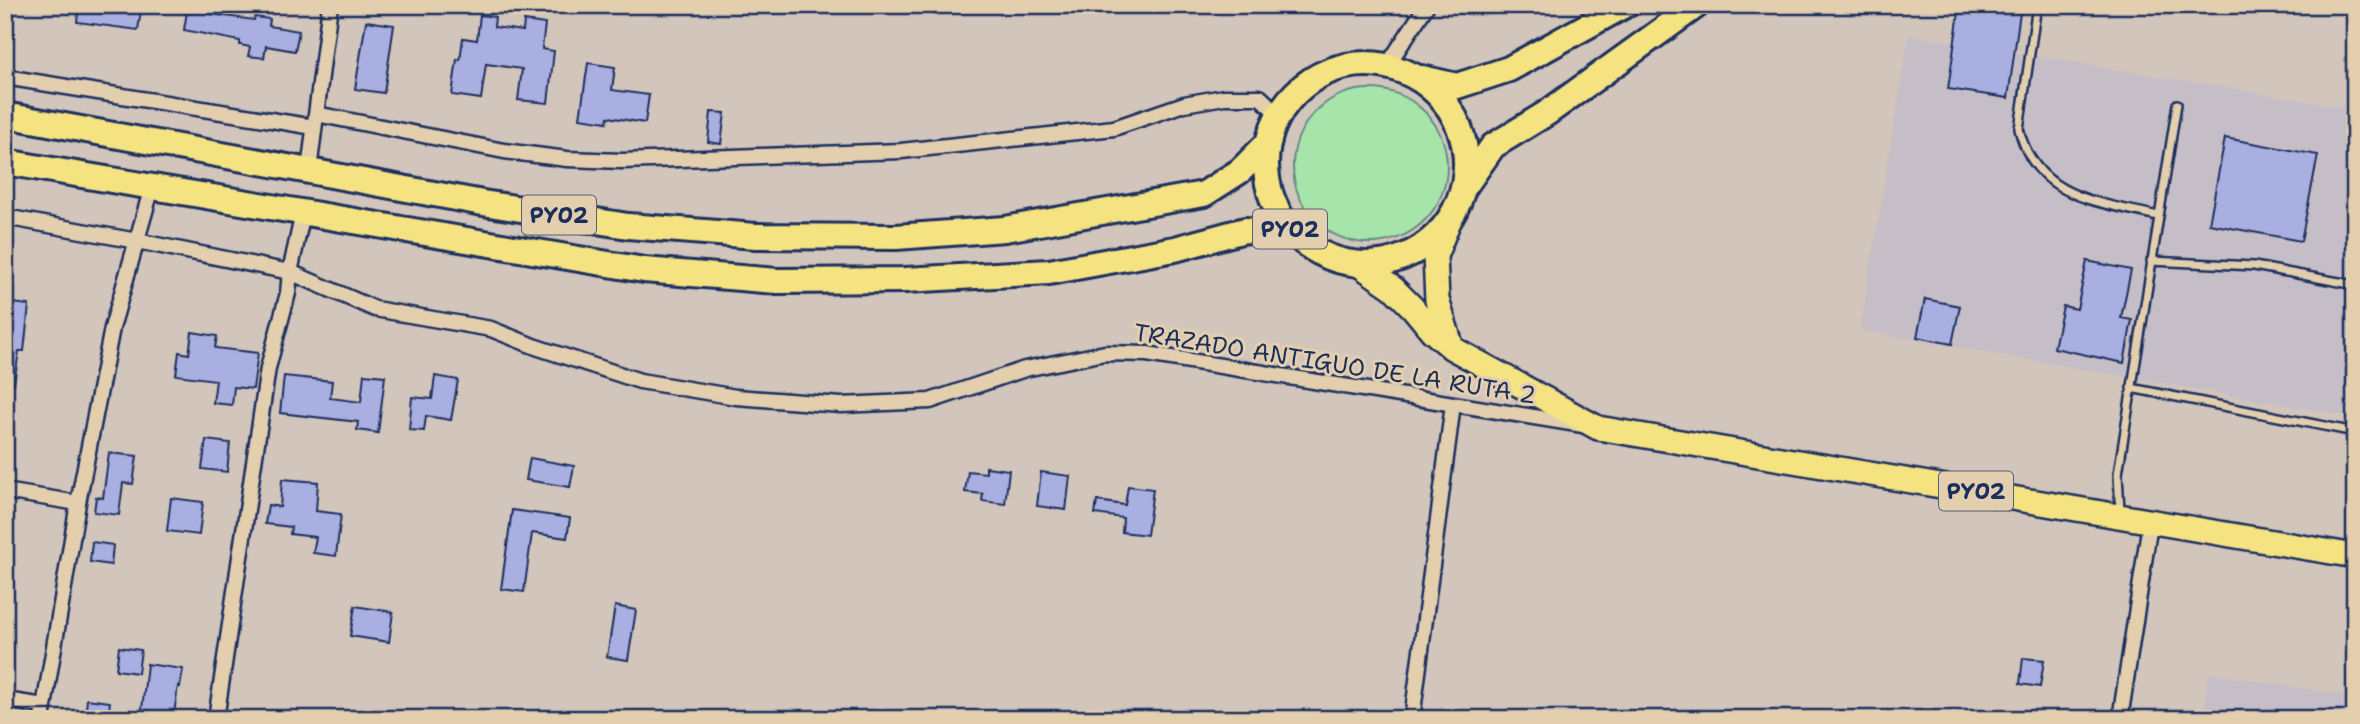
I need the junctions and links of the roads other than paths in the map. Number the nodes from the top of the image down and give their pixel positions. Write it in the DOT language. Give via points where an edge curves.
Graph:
graph roads {
  1 [pos="330,5"];
  2 [pos="1427,5"];
  3 [pos="1625,5"];
  4 [pos="1697,5"];
  5 [pos="2038,5"];
  6 [pos="1387,66"];
  7 [pos="5,77"];
  8 [pos="1417,77"];
  9 [pos="2177,104"];
  10 [pos="1278,114"];
  11 [pos="5,115"];
  12 [pos="315,120"];
  13 [pos="1267,144"];
  14 [pos="5,162"];
  15 [pos="309,170"];
  16 [pos="152,187"];
  17 [pos="1463,190"];
  18 [pos="303,213"];
  19 [pos="2158,216"];
  20 [pos="5,217"];
  21 [pos="1449,221"];
  22 [pos="1296,236"];
  23 [pos="137,241"];
  24 [pos="2151,261"];
  25 [pos="1359,264"];
  26 [pos="290,272"];
  27 [pos="2355,285"];
  28 [pos="1452,348"];
  29 [pos="2130,388"];
  30 [pos="1453,404"];
  31 [pos="1598,428"];
  32 [pos="2355,432"];
  33 [pos="5,491"];
  34 [pos="78,503"];
  35 [pos="2120,518"];
  36 [pos="2150,523"];
  37 [pos="2355,556"];
  38 [pos="5,699"];
  39 [pos="43,712"];
  40 [pos="216,719"];
  41 [pos="1412,719"];
  42 [pos="2120,719"];
  1 -- 12 [label="street"];
  2 -- 6 [label="street"];
  3 -- 8 [label="highway, PY02" via="1509,69 1457,86"];
  4 -- 17 [label="highway, PY02" via="1547,113 1493,146"];
  5 -- 19 [label="lane" via="2019,129 2024,148 2037,169 2080,198"];
  6 -- 8 [label="highway, PY02"];
  6 -- 10 [label="highway, PY02" via="1355,64 1324,72 1297,89"];
  7 -- 12 [label="street"];
  8 -- 17 [label="highway, PY02" via="1442,98 1459,126 1466,157"];
  9 -- 19 [label="lane"];
  10 -- 12 [label="street" via="1260,97 1224,97 1184,104 1114,128 901,151 622,160 504,151"];
  10 -- 13 [label="highway, PY02"];
  11 -- 15 [label="highway, PY02"];
  12 -- 15 [label="street"];
  13 -- 15 [label="highway, PY02" via="1240,171 1204,194 1005,229 896,237 756,236 628,226"];
  13 -- 22 [label="highway, PY02" via="1266,178 1276,209"];
  14 -- 16 [label="highway, PY02"];
  16 -- 18 [label="highway, PY02"];
  16 -- 23 [label="street"];
  17 -- 21 [label="highway, PY02"];
  18 -- 22 [label="highway, PY02" via="644,270 777,281 1049,272 1175,249 1245,230"];
  18 -- 26 [label="street"];
  19 -- 24 [label="lane"];
  20 -- 23 [label="street, TRAZADO ANTIGUO DE LA RUTA 2"];
  21 -- 25 [label="highway, PY02" via="1424,246 1393,260"];
  21 -- 28 [label="main road, PY02" via="1434,257 1437,300"];
  22 -- 25 [label="highway, PY02" via="1325,256"];
  23 -- 26 [label="street, TRAZADO ANTIGUO DE LA RUTA 2"];
  23 -- 34 [label="street" via="112,328"];
  24 -- 27 [label="lane" via="2254,266"];
  24 -- 29 [label="lane"];
  25 -- 28 [label="main road, PY02" via="1393,288"];
  26 -- 30 [label="street, TRAZADO ANTIGUO DE LA RUTA 2" via="376,309 491,329 640,381 736,397 841,405 930,401 1025,369 1105,353 1147,354"];
  26 -- 40 [label="street" via="268,368"];
  28 -- 31 [label="main road, PY02"];
  29 -- 32 [label="lane"];
  29 -- 35 [label="lane" via="2118,474"];
  30 -- 31 [label="street, TRAZADO ANTIGUO DE LA RUTA 2"];
  30 -- 41 [label="street"];
  31 -- 35 [label="main road, PY02"];
  33 -- 34 [label="street"];
  34 -- 39 [label="street"];
  35 -- 36 [label="main road, PY02"];
  36 -- 37 [label="main road, PY02"];
  36 -- 42 [label="street"];
  38 -- 39 [label="street"];
}
